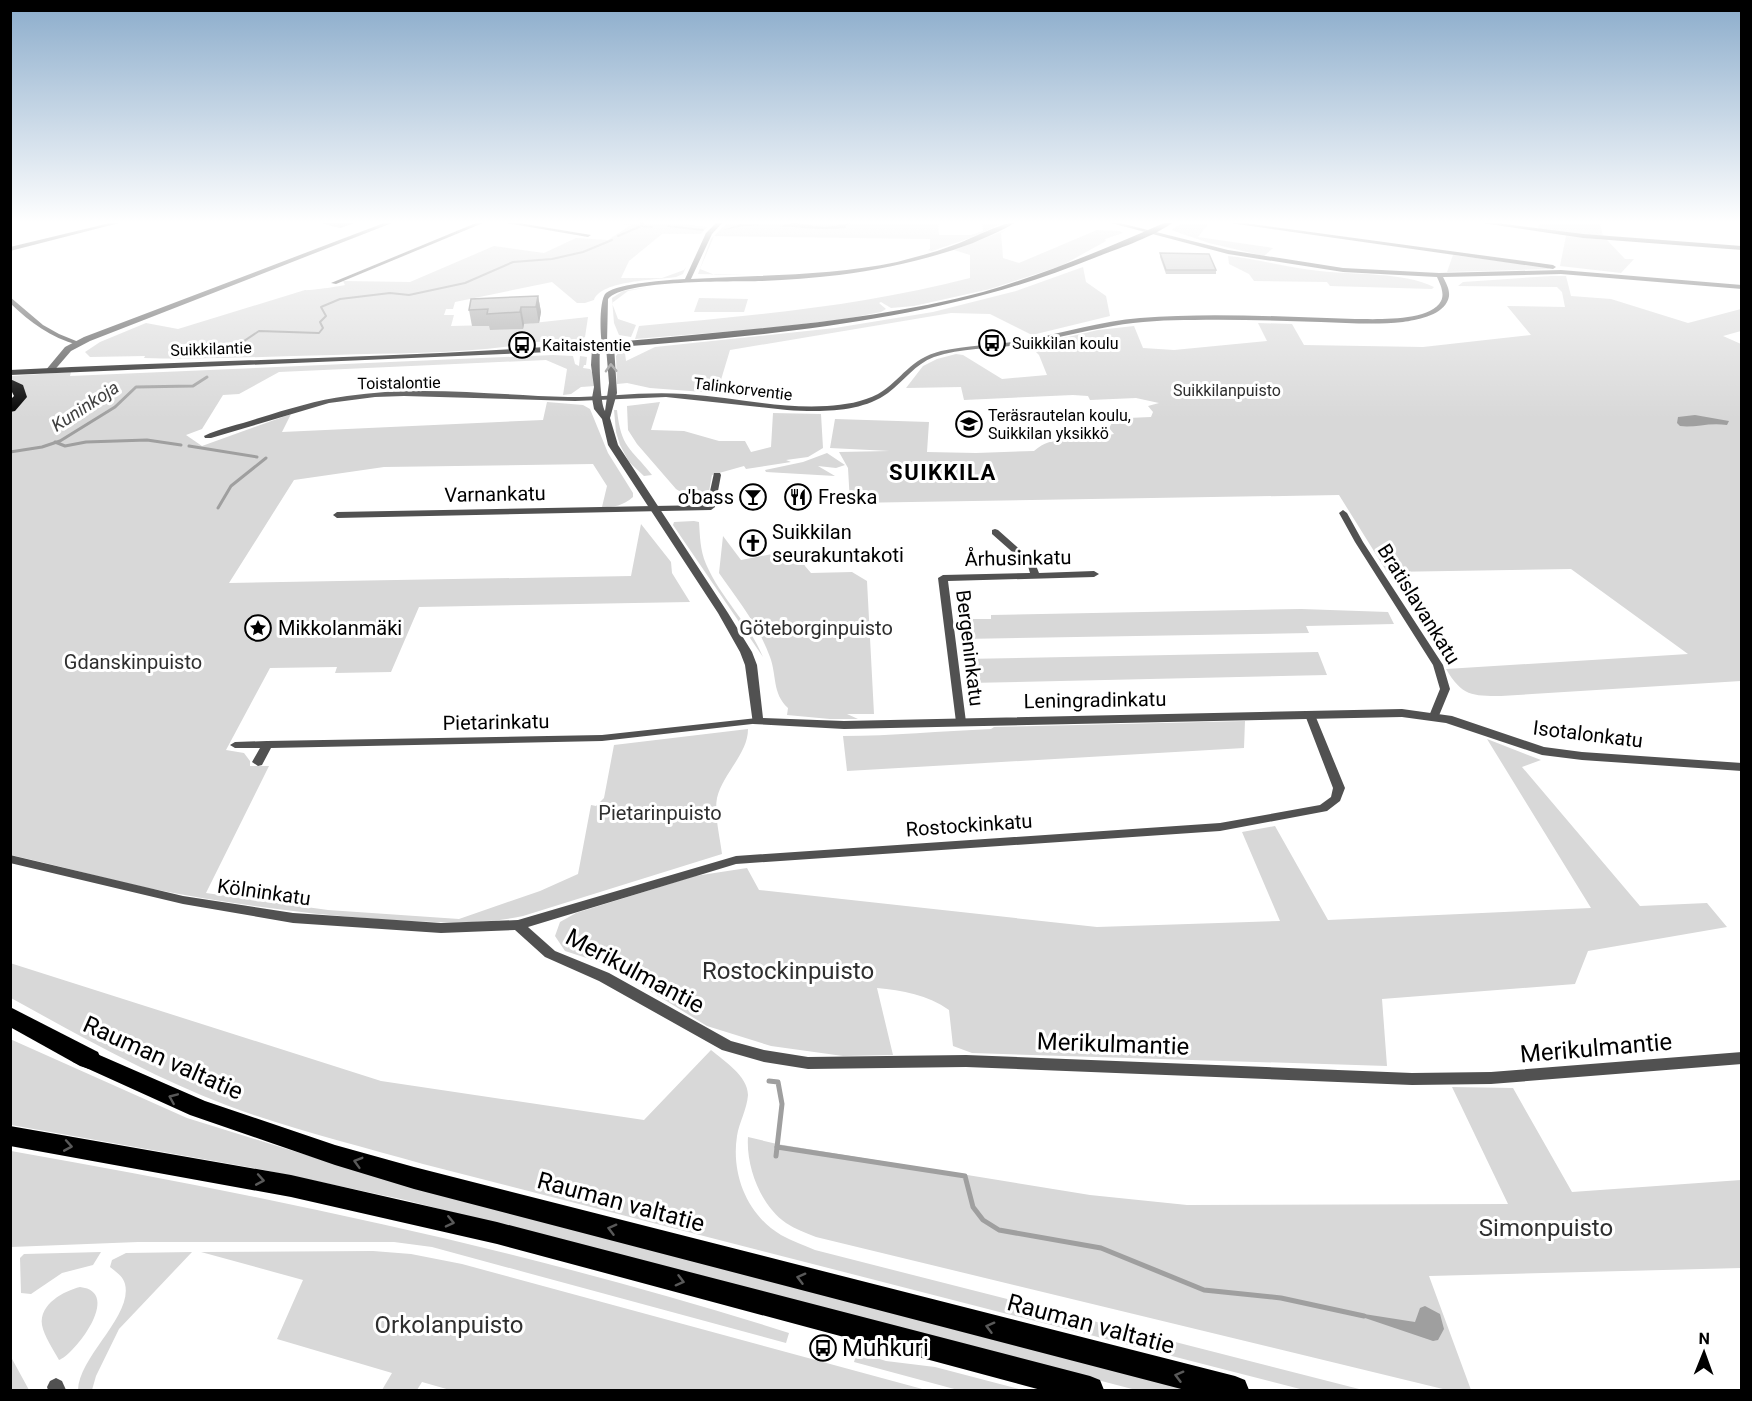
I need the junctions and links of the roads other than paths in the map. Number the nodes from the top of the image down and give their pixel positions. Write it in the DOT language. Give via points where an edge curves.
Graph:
graph roads {
  1 [pos="220,288"];
  2 [pos="627,288"];
  3 [pos="999,288"];
  4 [pos="1445,288"];
  5 [pos="10,299"];
  6 [pos="78,343"];
  7 [pos="607,344"];
  8 [pos="596,348"];
  9 [pos="481,353"];
  10 [pos="10,368"];
  11 [pos="51,368"];
  12 [pos="10,373"];
  13 [pos="10,383"];
  14 [pos="612,397"];
  15 [pos="596,398"];
  16 [pos="10,408"];
  17 [pos="606,418"];
  18 [pos="208,436"];
  19 [pos="717,475"];
  20 [pos="653,510"];
  21 [pos="1343,513"];
  22 [pos="337,515"];
  23 [pos="995,532"];
  24 [pos="1094,574"];
  25 [pos="1036,576"];
  26 [pos="943,578"];
  27 [pos="1310,715"];
  28 [pos="1434,716"];
  29 [pos="757,722"];
  30 [pos="962,722"];
  31 [pos="267,744"];
  32 [pos="235,745"];
  33 [pos="258,762"];
  34 [pos="1742,767"];
  35 [pos="10,859"];
  36 [pos="518,925"];
  37 [pos="10,1016"];
  38 [pos="10,1026"];
  39 [pos="1742,1058"];
  40 [pos="89,1059"];
  41 [pos="10,1136"];
  42 [pos="1090,1390"];
  43 [pos="1235,1390"];
  1 -- 6 [label="street"];
  2 -- 7 [label="street" via="609,294 604,304"];
  3 -- 7 [label="main road, Suikkilantie" via="947,303 843,321"];
  4 -- 14 [label="street, Talinkorventie" via="1447,301 1439,309 1419,316 1371,321 1203,318 1115,323 1028,342 934,354 912,365 878,396 837,407 775,409 683,396"];
  5 -- 6 [label="street" via="42,329"];
  6 -- 11 [label="street"];
  7 -- 8 [label="main road, Suikkilantie"];
  7 -- 9 [label="main road, Suikkilantie"];
  14 -- 7 [label="street, one-way"];
  8 -- 9 [label="main road, Suikkilantie"];
  8 -- 15 [label="street"];
  9 -- 11 [label="main road, Suikkilantie"];
  10 -- 11 [label="main road, Suikkilantie"];
  11 -- 12 [label="main road, Suikkilantie"];
  13 -- 16 [label="highway" via="21,394"];
  14 -- 15 [label="street, Talinkorventie"];
  14 -- 17 [label="street"];
  15 -- 17 [label="street" via="598,409"];
  15 -- 18 [label="street, Toistalontie" via="370,396 303,407"];
  17 -- 20 [label="street" via="617,453"];
  19 -- 20 [label="street, Varnankatu" via="711,507"];
  20 -- 22 [label="street, Varnankatu"];
  20 -- 29 [label="street" via="746,652"];
  21 -- 28 [label="street, Bratislavankatu" via="1438,665 1445,694"];
  23 -- 25 [label="street" via="1032,565"];
  24 -- 25 [label="street, Århusinkatu"];
  25 -- 26 [label="street, Århusinkatu"];
  26 -- 30 [label="street, Bergeninkatu"];
  27 -- 28 [label="street, Leningradinkatu"];
  27 -- 30 [label="street, Leningradinkatu"];
  27 -- 36 [label="street, Rostockinkatu" via="1340,788 1335,801 1323,808 1220,827 736,860"];
  28 -- 34 [label="street, Isotalonkatu" via="1542,751"];
  29 -- 30 [label="street, Leningradinkatu"];
  29 -- 31 [label="street, Pietarinkatu" via="602,738"];
  31 -- 32 [label="street, Pietarinkatu"];
  31 -- 33 [label="street"];
  35 -- 36 [label="street, Kölninkatu" via="183,900 293,918 441,928"];
  36 -- 39 [label="street, Merikulmantie" via="550,954 604,976 727,1046 808,1063 966,1061 1502,1078"];
  37 -- 40 [label="highway, Rauman valtatie"];
  38 -- 40 [label="highway"];
  43 -- 40 [label="highway, Rauman valtatie, one-way" via="347,1158 198,1108"];
  41 -- 42 [label="highway, one-way" via="291,1186 497,1233"];
}
